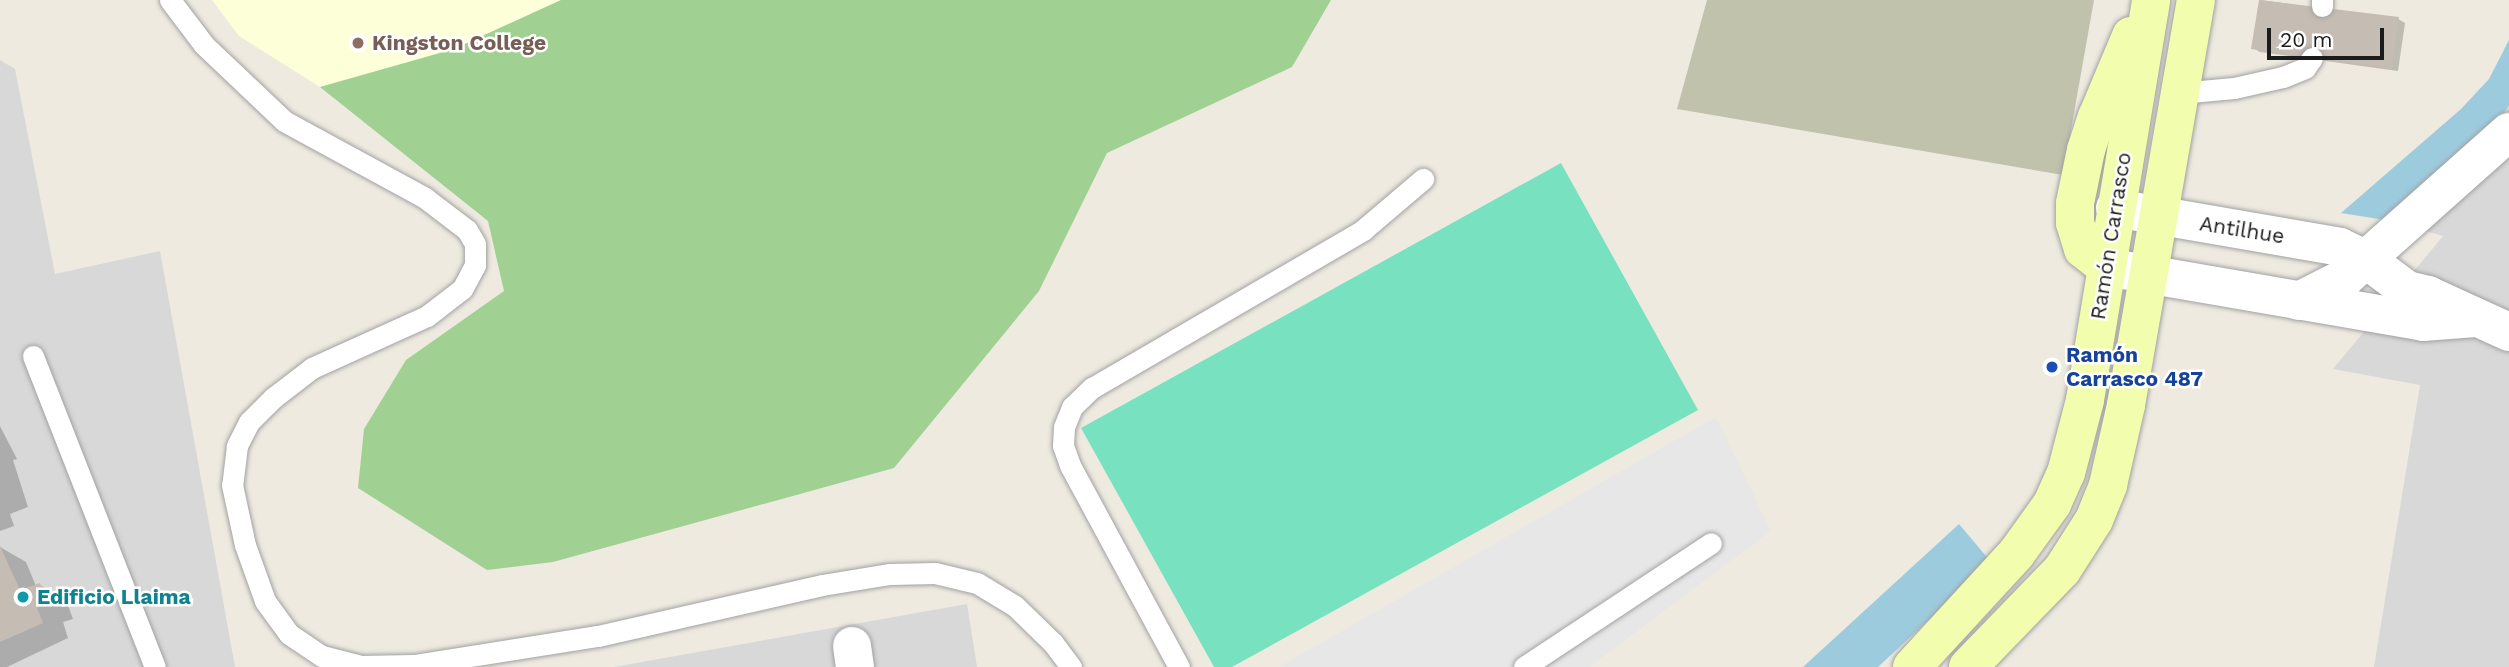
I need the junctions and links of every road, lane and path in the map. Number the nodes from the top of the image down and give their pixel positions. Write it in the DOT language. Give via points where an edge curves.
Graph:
graph roads {
  1 [pos="170,0"];
  2 [pos="2151,0"];
  3 [pos="2196,0"];
  4 [pos="2312,58"];
  5 [pos="2179,93"];
  6 [pos="2509,132"];
  7 [pos="1423,178"];
  8 [pos="2115,208"];
  9 [pos="2158,216"];
  10 [pos="2367,260"];
  11 [pos="2106,267"];
  12 [pos="2148,274"];
  13 [pos="2299,301"];
  14 [pos="2425,309"];
  15 [pos="2358,311"];
  16 [pos="2495,325"];
  17 [pos="33,356"];
  18 [pos="1711,543"];
  19 [pos="155,667"];
  20 [pos="1071,667"];
  21 [pos="1179,667"];
  22 [pos="1524,667"];
  23 [pos="1912,667"];
  24 [pos="1968,667"];
  1 -- 20 [label="lane" via="204,45 284,121 425,198 467,230 475,244 475,265 462,289 427,316 312,368 248,422 237,446 232,485 245,545 265,601 289,634 321,656 361,666 414,665 598,636 822,585 890,574 936,573 977,583 1015,606"];
  2 -- 8 [label="main road, Ramón Carrasco"];
  2 -- 11 [label="main road" via="2109,85 2079,176 2075,203 2078,237 2092,260"];
  3 -- 5 [label="main road, Ramón Carrasco"];
  4 -- 5 [label="lane" via="2305,68 2283,77"];
  5 -- 9 [label="main road, Ramón Carrasco"];
  6 -- 10 [label="street"];
  7 -- 21 [label="lane" via="1363,230 1092,388 1072,407 1063,446 1070,465"];
  8 -- 9 [label="street, Antilhue"];
  8 -- 11 [label="main road, Ramón Carrasco"];
  9 -- 10 [label="street, Antilhue" via="2329,244"];
  9 -- 12 [label="main road, Ramón Carrasco"];
  10 -- 13 [label="street" via="2346,278"];
  10 -- 14 [label="street, Antilhue"];
  10 -- 15 [label="street" via="2375,280 2373,292"];
  11 -- 12 [label="street"];
  11 -- 23 [label="main road, Ramón Carrasco" via="2076,442 2052,504 2016,554"];
  12 -- 13 [label="street"];
  12 -- 24 [label="main road, Ramón Carrasco" via="2117,448 2094,520 2062,570"];
  13 -- 15 [label="street"];
  14 -- 15 [label="street"];
  14 -- 16 [label="street"];
  17 -- 19 [label="lane"];
  18 -- 22 [label="lane"];
}
